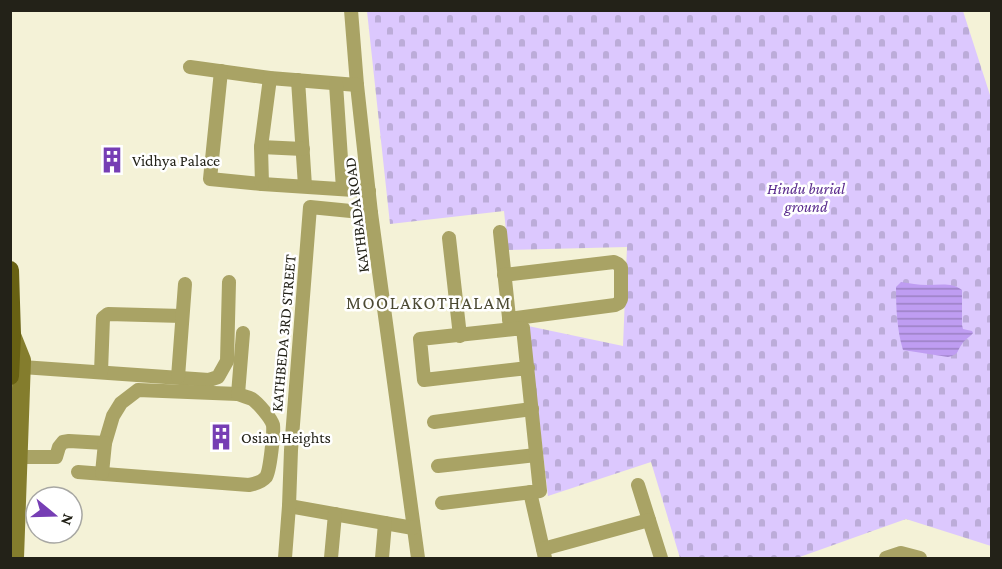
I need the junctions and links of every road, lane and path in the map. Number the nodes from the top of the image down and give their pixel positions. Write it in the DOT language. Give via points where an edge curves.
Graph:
graph roads {
  1 [pos="351,10"];
  2 [pos="190,67"];
  3 [pos="221,71"];
  4 [pos="270,78"];
  5 [pos="298,80"];
  6 [pos="336,84"];
  7 [pos="357,86"];
  8 [pos="261,147"];
  9 [pos="303,149"];
  10 [pos="262,184"];
  11 [pos="305,186"];
  12 [pos="343,189"];
  13 [pos="369,190"];
  14 [pos="371,213"];
  15 [pos="500,232"];
  16 [pos="449,238"];
  17 [pos="10,270"];
  18 [pos="504,275"];
  19 [pos="229,282"];
  20 [pos="185,284"];
  21 [pos="182,316"];
  22 [pos="514,326"];
  23 [pos="243,333"];
  24 [pos="460,336"];
  25 [pos="528,369"];
  26 [pos="16,371"];
  27 [pos="100,372"];
  28 [pos="178,377"];
  29 [pos="238,394"];
  30 [pos="532,409"];
  31 [pos="434,422"];
  32 [pos="105,443"];
  33 [pos="536,454"];
  34 [pos="19,457"];
  35 [pos="438,466"];
  36 [pos="78,472"];
  37 [pos="102,473"];
  38 [pos="638,484"];
  39 [pos="535,492"];
  40 [pos="442,503"];
  41 [pos="289,506"];
  42 [pos="335,513"];
  43 [pos="649,520"];
  44 [pos="385,523"];
  45 [pos="413,528"];
  46 [pos="544,554"];
  47 [pos="15,558"];
  48 [pos="285,558"];
  49 [pos="332,558"];
  50 [pos="382,558"];
  51 [pos="418,558"];
  52 [pos="661,558"];
  53 [pos="886,558"];
  54 [pos="920,558"];
  1 -- 7 [label="street, KATHBADA ROAD"];
  2 -- 3 [label="street"];
  3 -- 4 [label="street"];
  3 -- 10 [label="street" via="210,179"];
  4 -- 5 [label="street"];
  4 -- 8 [label="street"];
  5 -- 6 [label="street"];
  5 -- 9 [label="street"];
  6 -- 7 [label="street"];
  6 -- 12 [label="street"];
  7 -- 13 [label="street, KATHBADA ROAD"];
  8 -- 9 [label="street"];
  8 -- 10 [label="street"];
  9 -- 11 [label="street"];
  10 -- 11 [label="street"];
  11 -- 12 [label="street"];
  12 -- 13 [label="street"];
  13 -- 14 [label="street, KATHBADA ROAD"];
  14 -- 41 [label="street, KATHBEDA 3RD STREET" via="310,207"];
  14 -- 45 [label="street, KATHBADA ROAD"];
  15 -- 18 [label="street"];
  16 -- 24 [label="street"];
  17 -- 26 [label="main road"];
  18 -- 22 [label="street"];
  18 -- 22 [label="street" via="614,262 621,267 619,303"];
  19 -- 28 [label="street" via="227,361 223,369 218,377 209,380"];
  20 -- 21 [label="street"];
  21 -- 27 [label="street" via="108,314 103,318"];
  21 -- 28 [label="street"];
  22 -- 24 [label="street"];
  22 -- 25 [label="street"];
  23 -- 29 [label="street"];
  24 -- 25 [label="street" via="420,339 424,381"];
  25 -- 30 [label="street"];
  26 -- 27 [label="street"];
  26 -- 34 [label="main road"];
  27 -- 28 [label="street"];
  29 -- 32 [label="street" via="138,390 121,402"];
  29 -- 37 [label="street" via="252,399 273,424 269,472 260,482 249,485"];
  30 -- 31 [label="street"];
  30 -- 33 [label="street"];
  32 -- 34 [label="street" via="69,441 63,442 56,457"];
  32 -- 37 [label="street"];
  33 -- 35 [label="street"];
  33 -- 39 [label="street"];
  34 -- 47 [label="main road"];
  36 -- 37 [label="street"];
  38 -- 43 [label="street"];
  39 -- 40 [label="street"];
  39 -- 46 [label="street"];
  41 -- 42 [label="street"];
  41 -- 48 [label="street, KATHBEDA 3RD STREET"];
  42 -- 44 [label="street"];
  42 -- 49 [label="street"];
  43 -- 46 [label="street"];
  43 -- 52 [label="street"];
  44 -- 45 [label="street"];
  44 -- 50 [label="street"];
  45 -- 51 [label="street, KATHBADA ROAD"];
  53 -- 54 [label="street" via="901,553"];
}
